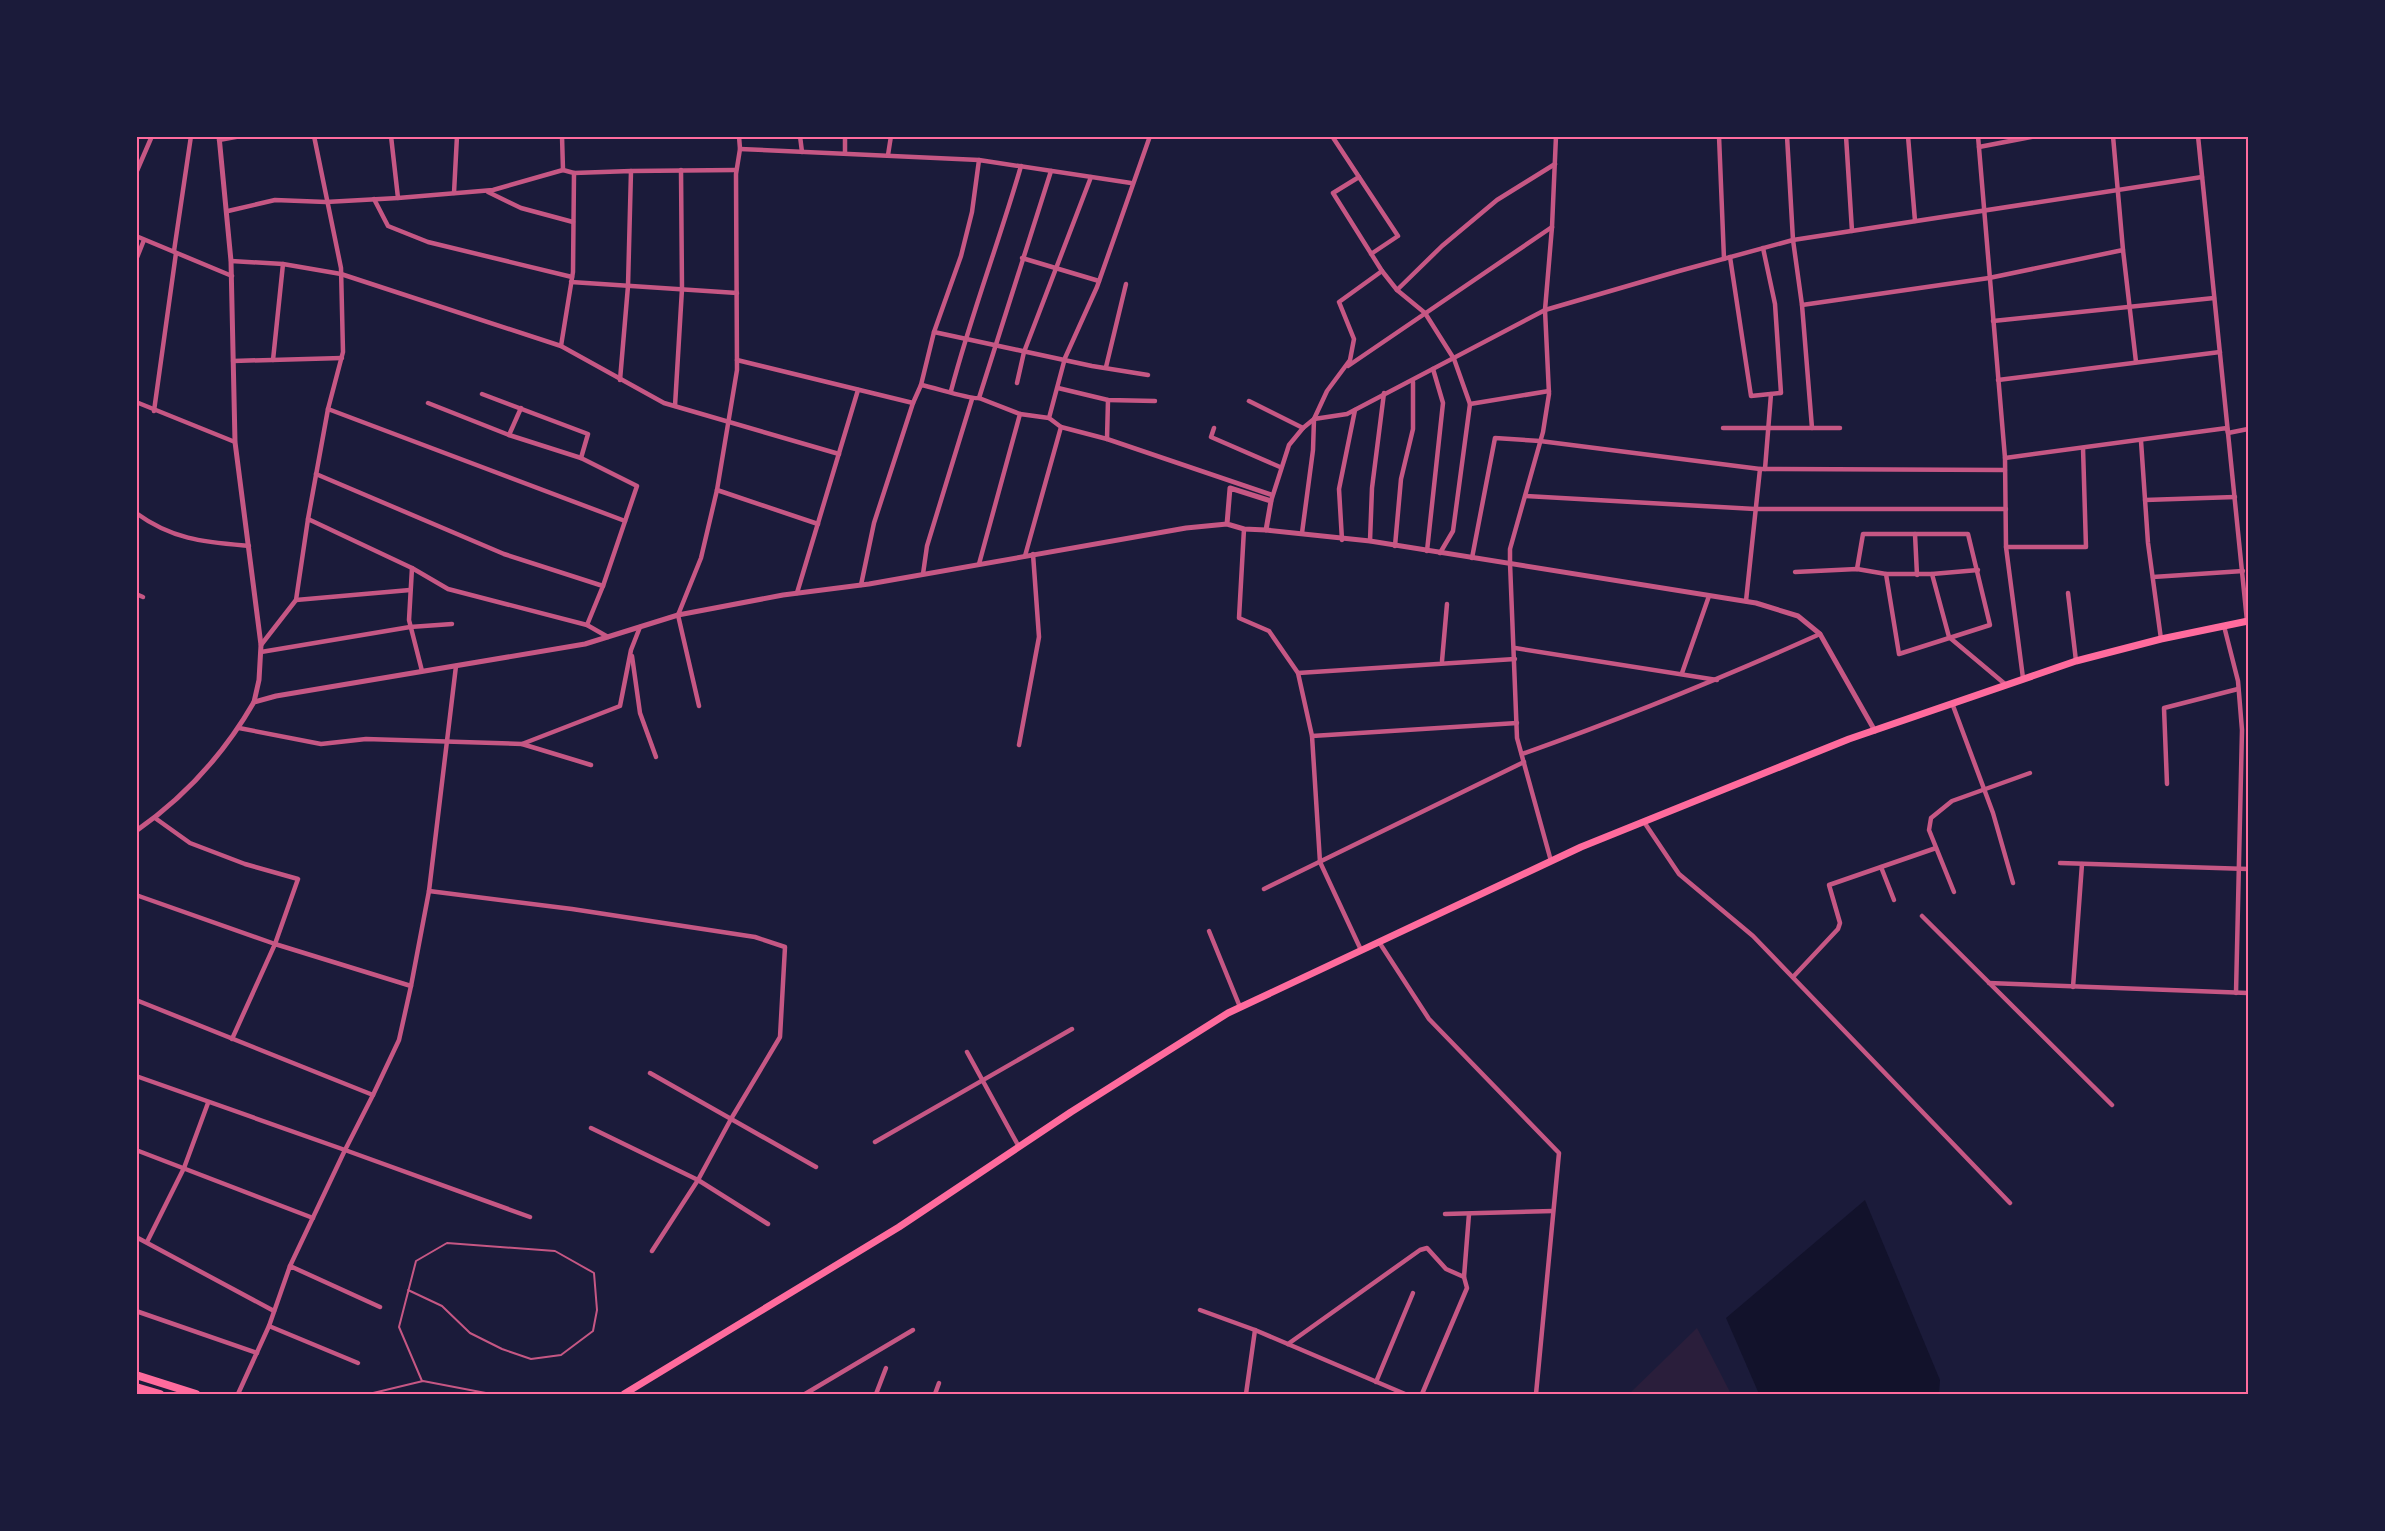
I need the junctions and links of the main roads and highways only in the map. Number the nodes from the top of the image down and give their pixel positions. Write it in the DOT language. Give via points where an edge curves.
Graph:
graph roads {
  1 [pos="2248,621"];
  2 [pos="136,1375"];
  3 [pos="136,1387"];
  4 [pos="160,1395"];
  5 [pos="196,1395"];
  6 [pos="624,1395"];
  1 -- 6 [label="main road" via="2076,661 1875,731 1551,861 1240,1007 899,1227"];
  2 -- 5 [label="highway"];
  3 -- 4 [label="highway"];
}
